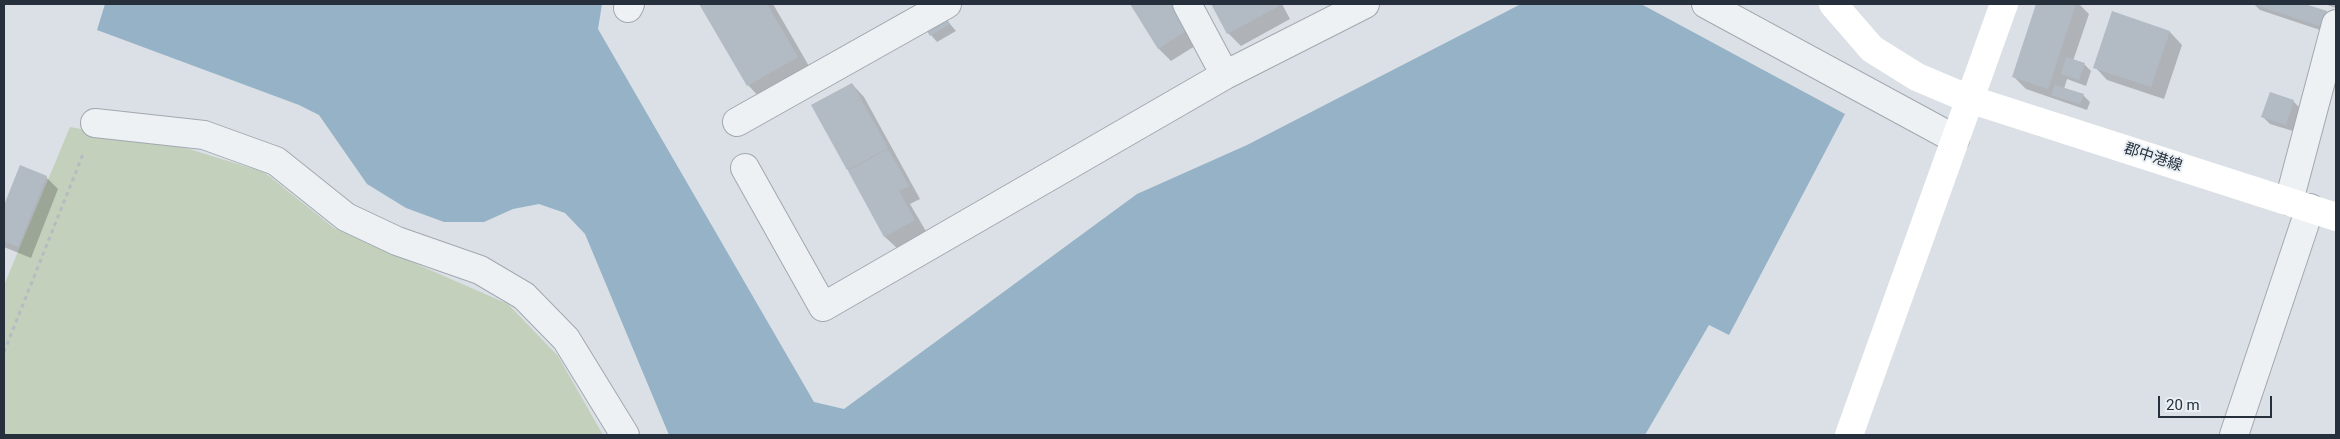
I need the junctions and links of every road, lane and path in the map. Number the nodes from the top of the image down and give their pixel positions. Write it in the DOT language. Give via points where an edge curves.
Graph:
graph roads {
  1 [pos="948,4"];
  2 [pos="1187,4"];
  3 [pos="1365,4"];
  4 [pos="1706,4"];
  5 [pos="1833,4"];
  6 [pos="2004,4"];
  7 [pos="2336,24"];
  8 [pos="1225,75"];
  9 [pos="1969,99"];
  10 [pos="737,122"];
  11 [pos="95,123"];
  12 [pos="1955,139"];
  13 [pos="744,168"];
  14 [pos="2299,205"];
  15 [pos="2336,217"];
  16 [pos="4,352"];
  17 [pos="625,435"];
  18 [pos="1849,435"];
  19 [pos="2234,435"];
  1 -- 10 [label="street"];
  2 -- 8 [label="street"];
  3 -- 8 [label="street"];
  4 -- 12 [label="street"];
  5 -- 9 [label="street, 郡中港線" via="1872,49 1917,77"];
  6 -- 9 [label="street"];
  7 -- 14 [label="street"];
  8 -- 13 [label="street" via="823,307"];
  9 -- 12 [label="street"];
  9 -- 14 [label="street, 郡中港線"];
  11 -- 16 [label="path"];
  11 -- 17 [label="street" via="204,135 276,161 346,217 397,240 480,270 524,296 566,339"];
  12 -- 18 [label="street"];
  14 -- 15 [label="street, 郡中港線"];
  14 -- 19 [label="street"];
}
